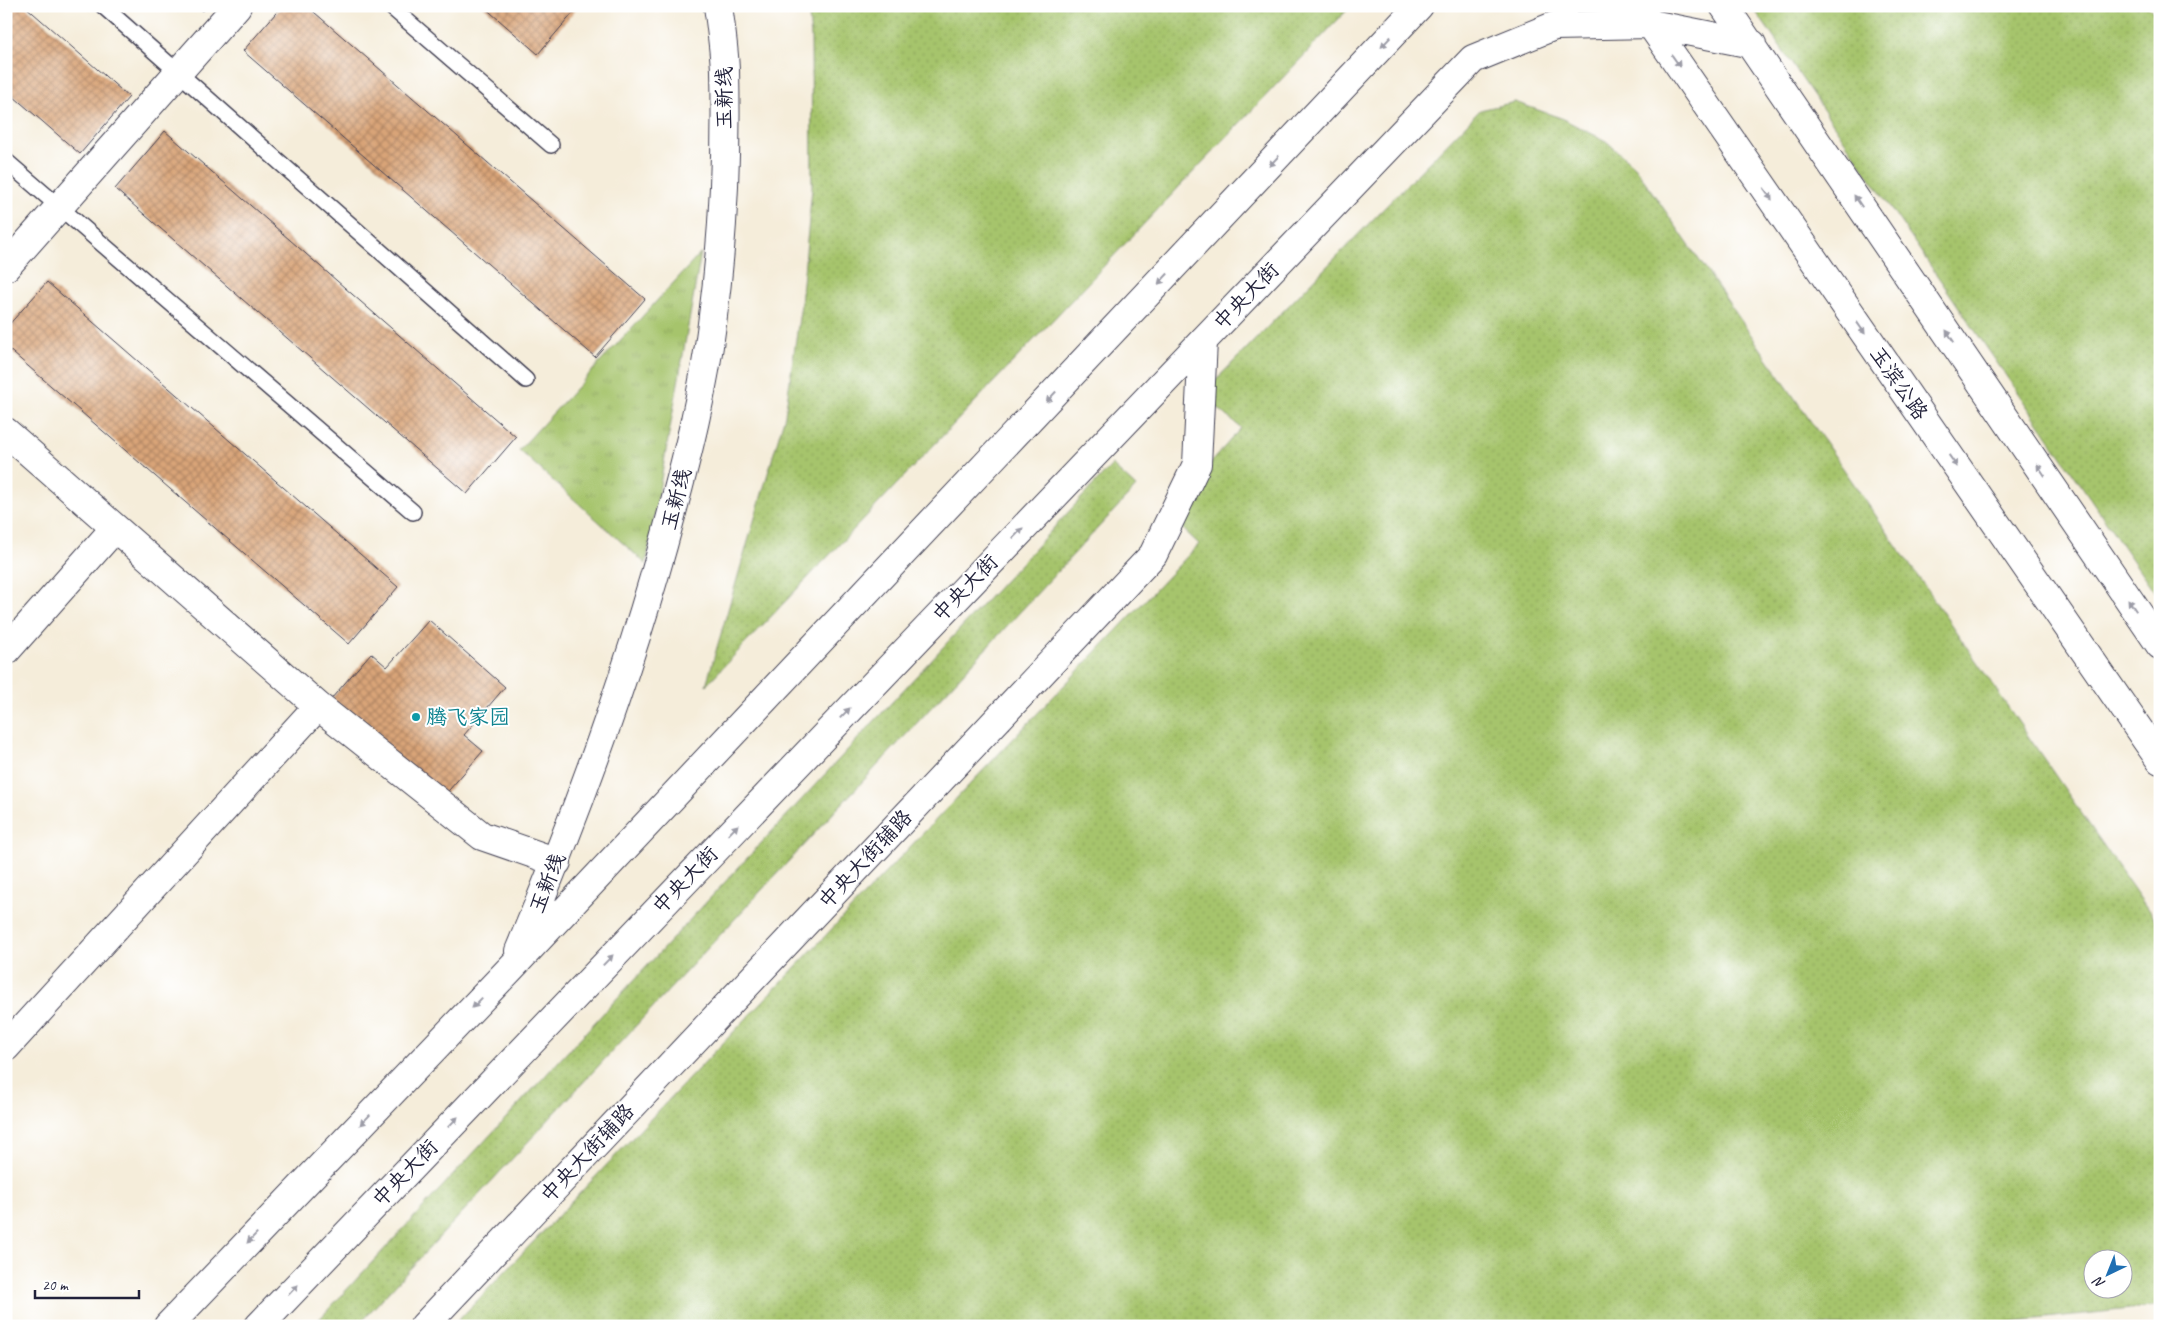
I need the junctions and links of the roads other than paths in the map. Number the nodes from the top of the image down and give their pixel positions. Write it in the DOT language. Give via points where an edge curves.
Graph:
graph roads {
  1 [pos="103,6"];
  2 [pos="237,6"];
  3 [pos="390,6"];
  4 [pos="718,6"];
  5 [pos="1418,6"];
  6 [pos="1724,6"];
  7 [pos="1644,15"];
  8 [pos="1752,44"];
  9 [pos="178,73"];
  10 [pos="551,146"];
  11 [pos="6,161"];
  12 [pos="60,206"];
  13 [pos="6,267"];
  14 [pos="1203,341"];
  15 [pos="526,380"];
  16 [pos="6,432"];
  17 [pos="413,512"];
  18 [pos="115,528"];
  19 [pos="2160,645"];
  20 [pos="6,651"];
  21 [pos="318,706"];
  22 [pos="2160,760"];
  23 [pos="557,862"];
  24 [pos="511,968"];
  25 [pos="6,1047"];
  26 [pos="168,1326"];
  27 [pos="259,1326"];
  28 [pos="424,1326"];
  1 -- 9 [label="lane"];
  2 -- 9 [label="main road"];
  3 -- 10 [label="lane"];
  4 -- 23 [label="main road, 玉新线" via="725,68 723,202 712,324 692,432 657,569 621,686"];
  5 -- 24 [label="main road, one-way"];
  6 -- 8 [label="main road"];
  7 -- 8 [label="main road, 中央大街"];
  7 -- 14 [label="main road, 中央大街" via="1554,26 1473,59"];
  7 -- 22 [label="main road, 玉滨公路, one-way"];
  19 -- 8 [label="main road, one-way"];
  9 -- 12 [label="main road"];
  9 -- 15 [label="lane"];
  11 -- 12 [label="lane"];
  12 -- 13 [label="main road"];
  12 -- 17 [label="lane"];
  27 -- 14 [label="main road, 中央大街, one-way"];
  14 -- 28 [label="main road, 中央大街辅路" via="1197,464 1153,555"];
  16 -- 18 [label="main road"];
  18 -- 20 [label="main road"];
  18 -- 21 [label="main road"];
  21 -- 23 [label="main road" via="482,836"];
  21 -- 25 [label="main road"];
  23 -- 24 [label="main road, 玉新线"];
  24 -- 26 [label="main road, one-way"];
}
